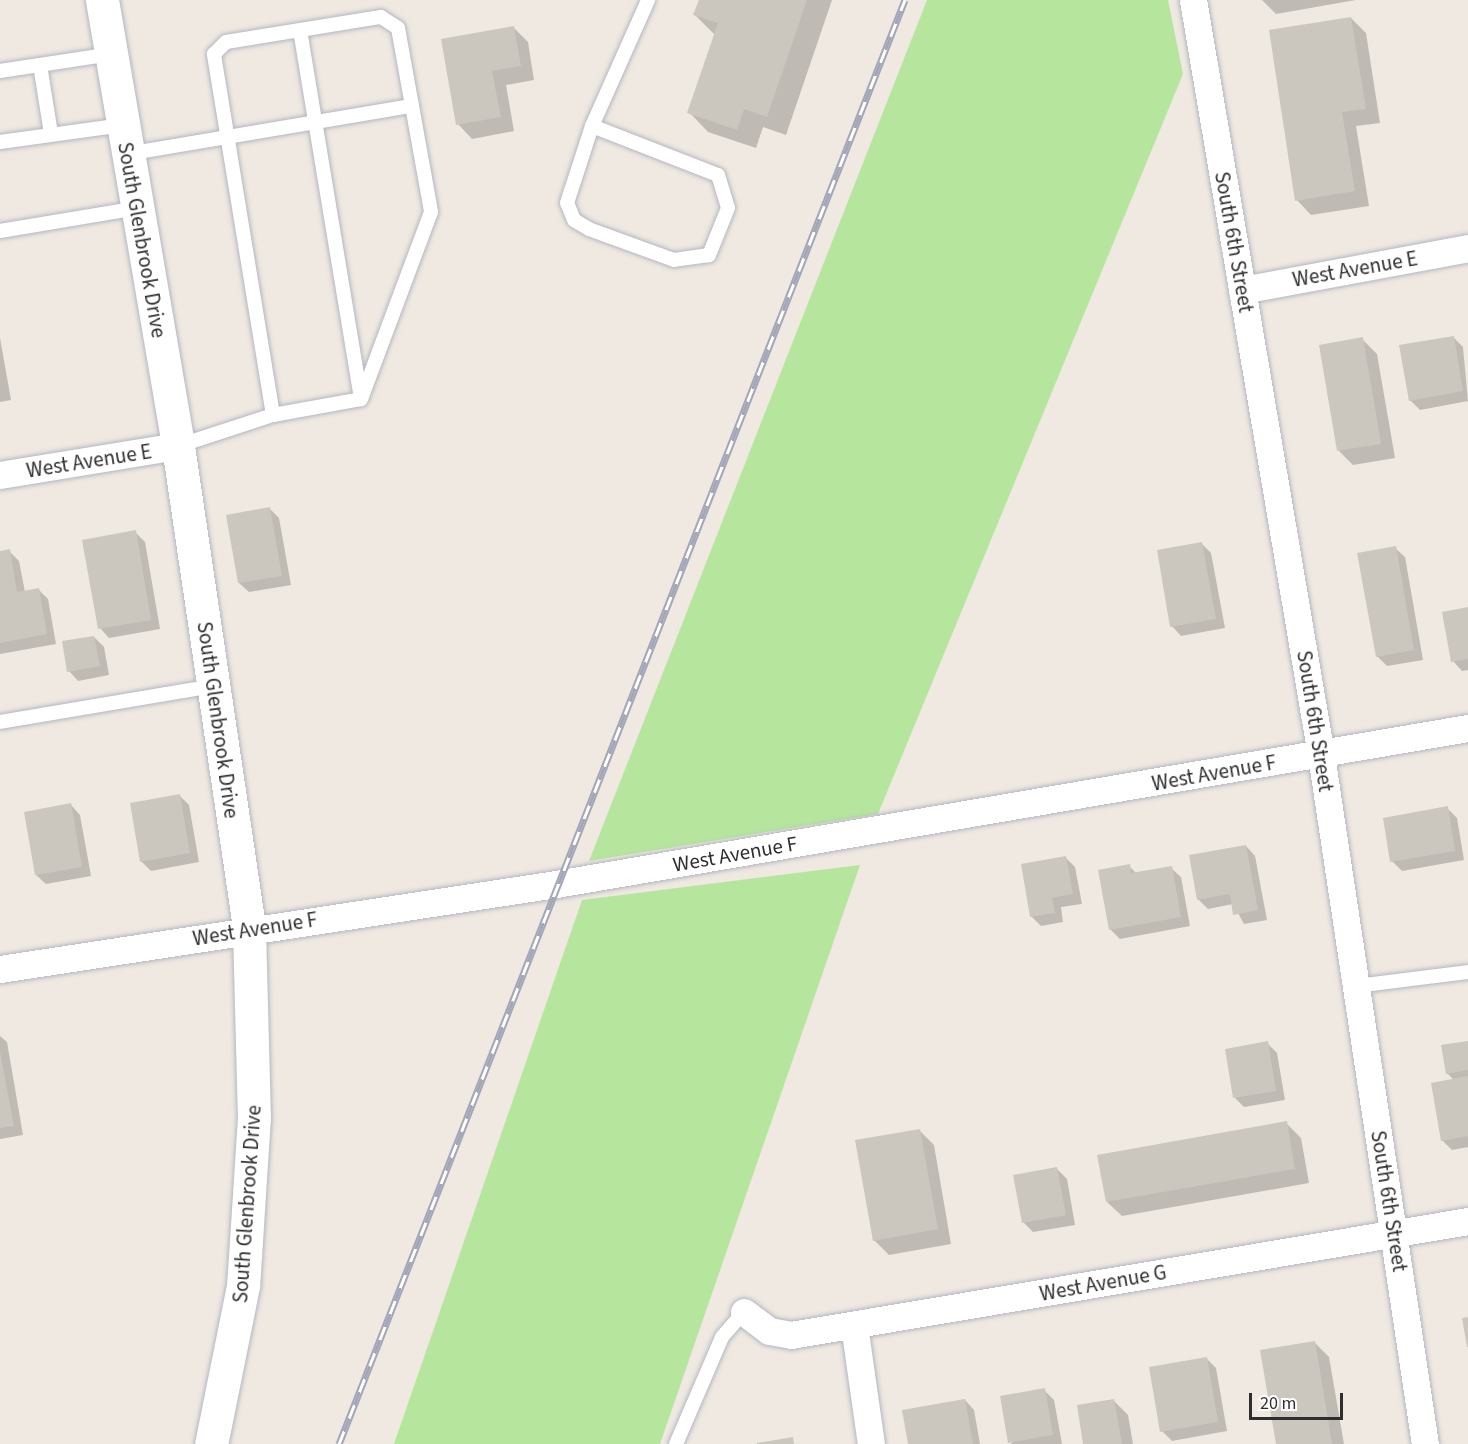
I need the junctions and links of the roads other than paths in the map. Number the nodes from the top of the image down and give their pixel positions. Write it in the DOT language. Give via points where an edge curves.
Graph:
graph roads {
  1 [pos="102,0"];
  2 [pos="648,0"];
  3 [pos="1193,0"];
  4 [pos="300,30"];
  5 [pos="111,54"];
  6 [pos="40,65"];
  7 [pos="0,71"];
  8 [pos="412,106"];
  9 [pos="315,122"];
  10 [pos="592,126"];
  11 [pos="51,134"];
  12 [pos="228,137"];
  13 [pos="125,139"];
  14 [pos="0,142"];
  15 [pos="137,208"];
  16 [pos="0,231"];
  17 [pos="1468,248"];
  18 [pos="1242,290"];
  19 [pos="362,399"];
  20 [pos="273,415"];
  21 [pos="178,446"];
  22 [pos="0,475"];
  23 [pos="213,686"];
  24 [pos="0,722"];
  25 [pos="1468,728"];
  26 [pos="1321,755"];
  27 [pos="249,929"];
  28 [pos="0,969"];
  29 [pos="1468,972"];
  30 [pos="1356,986"];
  31 [pos="1468,1221"];
  32 [pos="1393,1233"];
  33 [pos="744,1312"];
  34 [pos="854,1325"];
  35 [pos="211,1444"];
  36 [pos="676,1444"];
  37 [pos="871,1444"];
  38 [pos="1425,1444"];
  1 -- 5 [label="street, South Glenbrook Drive"];
  2 -- 10 [label="lane"];
  3 -- 18 [label="street, South 6th Street"];
  4 -- 8 [label="lane" via="381,17 390,22 398,28"];
  4 -- 9 [label="lane"];
  4 -- 12 [label="lane" via="226,42 214,54"];
  5 -- 6 [label="lane"];
  5 -- 13 [label="street, South Glenbrook Drive"];
  6 -- 7 [label="lane"];
  6 -- 11 [label="lane"];
  8 -- 9 [label="lane"];
  8 -- 19 [label="lane" via="431,213"];
  9 -- 12 [label="lane"];
  9 -- 19 [label="lane"];
  10 -- 10 [label="lane" via="567,203 574,220 674,260 709,255 728,208 718,175"];
  11 -- 13 [label="lane"];
  11 -- 14 [label="lane"];
  12 -- 13 [label="lane"];
  12 -- 20 [label="lane"];
  13 -- 15 [label="street, South Glenbrook Drive"];
  15 -- 16 [label="lane"];
  15 -- 21 [label="street, South Glenbrook Drive"];
  17 -- 18 [label="street, West Avenue E"];
  18 -- 26 [label="street, South 6th Street"];
  19 -- 20 [label="lane"];
  20 -- 21 [label="lane"];
  21 -- 22 [label="street, West Avenue E"];
  21 -- 23 [label="street, South Glenbrook Drive"];
  23 -- 24 [label="lane"];
  23 -- 27 [label="street, South Glenbrook Drive"];
  25 -- 26 [label="street, West Avenue F"];
  26 -- 27 [label="street, West Avenue F" via="556,884"];
  26 -- 30 [label="street, South 6th Street"];
  27 -- 28 [label="street, West Avenue F"];
  27 -- 35 [label="street, South Glenbrook Drive" via="254,1117 243,1286"];
  29 -- 30 [label="lane"];
  30 -- 32 [label="street, South 6th Street"];
  31 -- 32 [label="street, West Avenue G"];
  32 -- 34 [label="street, West Avenue G"];
  32 -- 38 [label="street, South 6th Street"];
  33 -- 34 [label="street, West Avenue G" via="769,1331 791,1335"];
  33 -- 36 [label="lane" via="722,1337"];
  34 -- 37 [label="street"];
}
